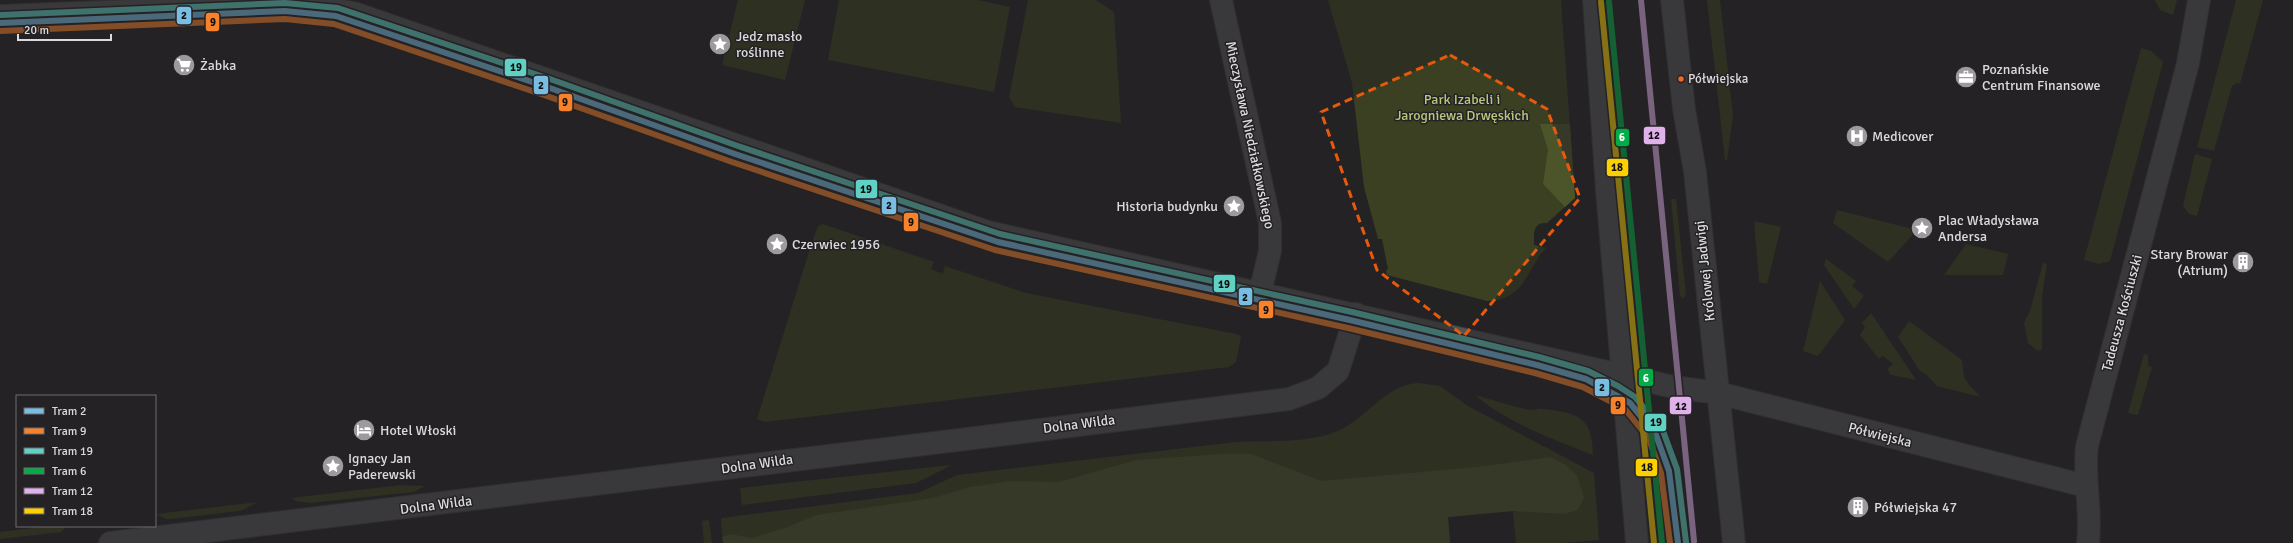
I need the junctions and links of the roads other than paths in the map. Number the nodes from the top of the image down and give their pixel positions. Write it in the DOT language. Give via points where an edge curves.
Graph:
graph roads {
  1 [pos="1221,0"];
  2 [pos="1594,0"];
  3 [pos="1672,0"];
  4 [pos="2199,0"];
  5 [pos="289,2"];
  6 [pos="0,16"];
  7 [pos="1260,293"];
  8 [pos="1356,314"];
  9 [pos="1623,374"];
  10 [pos="1718,393"];
  11 [pos="2086,486"];
  12 [pos="110,543"];
  13 [pos="1637,543"];
  14 [pos="1734,543"];
  15 [pos="2088,543"];
  1 -- 7 [label="street, Mieczysława Niedziałkowskiego" via="1270,223 1270,251"];
  2 -- 9 [label="street"];
  3 -- 10 [label="street, Królowej Jadwigi" via="1695,172"];
  4 -- 11 [label="street, Tadeusza Kościuszki" via="2188,63 2087,446"];
  5 -- 6 [label="street, Półwiejska"];
  5 -- 7 [label="street, Półwiejska" via="330,8 373,19 971,226"];
  7 -- 8 [label="street, Półwiejska"];
  8 -- 9 [label="street, Półwiejska"];
  8 -- 12 [label="street, Dolna Wilda" via="1338,371 1318,388 1289,399"];
  9 -- 10 [label="street, Półwiejska" via="1674,387"];
  9 -- 13 [label="street"];
  10 -- 11 [label="street, Półwiejska"];
  10 -- 14 [label="street, Królowej Jadwigi"];
  11 -- 15 [label="street, Tadeusza Kościuszki" via="2090,532"];
}
